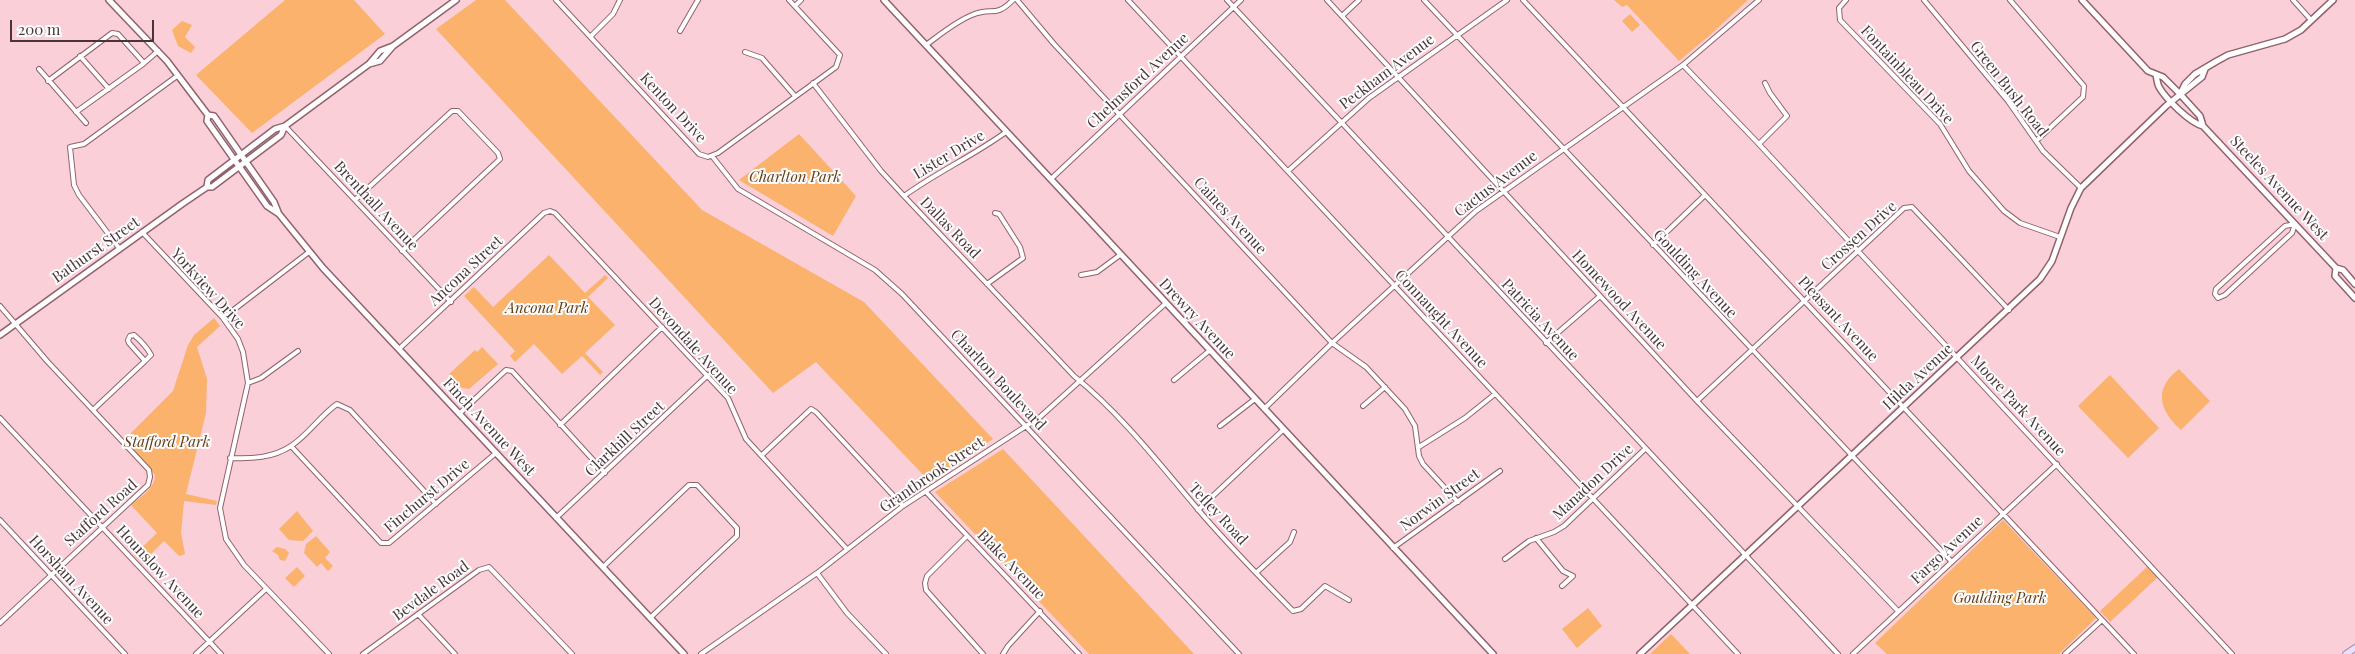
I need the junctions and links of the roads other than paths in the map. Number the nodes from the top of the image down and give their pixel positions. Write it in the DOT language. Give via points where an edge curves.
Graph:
graph roads {
  1 [pos="109,0"];
  2 [pos="456,0"];
  3 [pos="556,0"];
  4 [pos="620,0"];
  5 [pos="698,0"];
  6 [pos="789,0"];
  7 [pos="801,0"];
  8 [pos="884,0"];
  9 [pos="1013,0"];
  10 [pos="1017,0"];
  11 [pos="1128,0"];
  12 [pos="1227,0"];
  13 [pos="1241,0"];
  14 [pos="1327,0"];
  15 [pos="1359,0"];
  16 [pos="1424,0"];
  17 [pos="1507,0"];
  18 [pos="1523,0"];
  19 [pos="1759,0"];
  20 [pos="1846,0"];
  21 [pos="1924,0"];
  22 [pos="2010,0"];
  23 [pos="2082,0"];
  24 [pos="2293,0"];
  25 [pos="2333,0"];
  26 [pos="795,6"];
  27 [pos="1234,7"];
  28 [pos="1342,16"];
  29 [pos="2311,20"];
  30 [pos="680,31"];
  31 [pos="1458,34"];
  32 [pos="591,36"];
  33 [pos="926,45"];
  34 [pos="158,51"];
  35 [pos="745,52"];
  36 [pos="80,56"];
  37 [pos="1181,56"];
  38 [pos="144,64"];
  39 [pos="1682,66"];
  40 [pos="39,70"];
  41 [pos="2156,75"];
  42 [pos="177,76"];
  43 [pos="1396,77"];
  44 [pos="48,81"];
  45 [pos="813,83"];
  46 [pos="1765,83"];
  47 [pos="110,89"];
  48 [pos="2180,94"];
  49 [pos="795,96"];
  50 [pos="2172,102"];
  51 [pos="1622,107"];
  52 [pos="76,112"];
  53 [pos="1120,114"];
  54 [pos="208,115"];
  55 [pos="1341,122"];
  56 [pos="86,124"];
  57 [pos="285,126"];
  58 [pos="2203,126"];
  59 [pos="1006,132"];
  60 [pos="2036,141"];
  61 [pos="1759,144"];
  62 [pos="1564,149"];
  63 [pos="241,154"];
  64 [pos="712,156"];
  65 [pos="234,159"];
  66 [pos="246,162"];
  67 [pos="240,166"];
  68 [pos="1288,171"];
  69 [pos="1051,179"];
  70 [pos="207,187"];
  71 [pos="2081,188"];
  72 [pos="1502,192"];
  73 [pos="904,196"];
  74 [pos="1704,196"];
  75 [pos="355,200"];
  76 [pos="550,211"];
  77 [pos="995,213"];
  78 [pos="279,214"];
  79 [pos="2294,224"];
  80 [pos="142,232"];
  81 [pos="1447,236"];
  82 [pos="2060,237"];
  83 [pos="1653,245"];
  84 [pos="119,248"];
  85 [pos="1857,250"];
  86 [pos="402,251"];
  87 [pos="309,252"];
  88 [pos="1120,255"];
  89 [pos="2336,268"];
  90 [pos="1081,275"];
  91 [pos="2223,283"];
  92 [pos="987,284"];
  93 [pos="2355,284"];
  94 [pos="1396,285"];
  95 [pos="2230,291"];
  96 [pos="1600,296"];
  97 [pos="2355,297"];
  98 [pos="1805,300"];
  99 [pos="450,302"];
  100 [pos="1166,303"];
  101 [pos="0,306"];
  102 [pos="2009,310"];
  103 [pos="223,318"];
  104 [pos="15,324"];
  105 [pos="662,327"];
  106 [pos="0,335"];
  107 [pos="1332,343"];
  108 [pos="1546,343"];
  109 [pos="399,349"];
  110 [pos="298,350"];
  111 [pos="1751,350"];
  112 [pos="1209,351"];
  113 [pos="1957,357"];
  114 [pos="145,361"];
  115 [pos="708,375"];
  116 [pos="1174,380"];
  117 [pos="1080,381"];
  118 [pos="248,383"];
  119 [pos="1384,387"];
  120 [pos="1494,394"];
  121 [pos="1255,399"];
  122 [pos="1698,401"];
  123 [pos="1364,406"];
  124 [pos="1905,407"];
  125 [pos="1264,409"];
  126 [pos="93,410"];
  127 [pos="459,414"];
  128 [pos="0,418"];
  129 [pos="560,425"];
  130 [pos="1025,425"];
  131 [pos="1220,426"];
  132 [pos="1284,429"];
  133 [pos="291,446"];
  134 [pos="1419,447"];
  135 [pos="1645,449"];
  136 [pos="496,453"];
  137 [pos="762,456"];
  138 [pos="1851,457"];
  139 [pos="230,458"];
  140 [pos="2057,464"];
  141 [pos="1500,471"];
  142 [pos="605,473"];
  143 [pos="926,492"];
  144 [pos="1593,499"];
  145 [pos="1458,502"];
  146 [pos="436,504"];
  147 [pos="903,506"];
  148 [pos="1798,507"];
  149 [pos="1198,510"];
  150 [pos="2004,513"];
  151 [pos="556,518"];
  152 [pos="0,520"];
  153 [pos="102,527"];
  154 [pos="1294,532"];
  155 [pos="967,536"];
  156 [pos="1536,538"];
  157 [pos="1393,548"];
  158 [pos="848,549"];
  159 [pos="1745,555"];
  160 [pos="1505,559"];
  161 [pos="1951,562"];
  162 [pos="603,567"];
  163 [pos="1257,572"];
  164 [pos="817,573"];
  165 [pos="51,574"];
  166 [pos="1562,586"];
  167 [pos="266,589"];
  168 [pos="1349,600"];
  169 [pos="1692,605"];
  170 [pos="1040,611"];
  171 [pos="1898,611"];
  172 [pos="418,614"];
  173 [pos="650,618"];
  174 [pos="2102,620"];
  175 [pos="0,623"];
  176 [pos="209,641"];
  177 [pos="2355,648"];
  178 [pos="125,654"];
  179 [pos="196,654"];
  180 [pos="221,654"];
  181 [pos="329,654"];
  182 [pos="363,654"];
  183 [pos="455,654"];
  184 [pos="572,654"];
  185 [pos="684,654"];
  186 [pos="701,654"];
  187 [pos="886,654"];
  188 [pos="983,654"];
  189 [pos="1003,654"];
  190 [pos="1079,654"];
  191 [pos="1239,654"];
  192 [pos="1493,654"];
  193 [pos="1640,654"];
  194 [pos="1738,654"];
  195 [pos="1838,654"];
  196 [pos="1853,654"];
  197 [pos="2064,654"];
  198 [pos="2134,654"];
  199 [pos="2232,654"];
  200 [pos="2346,654"];
  1 -- 34 [label="main road, Finch Avenue West"];
  2 -- 57 [label="main road, Bathurst Street" via="393,46 380,51 369,64"];
  3 -- 32 [label="street, Kenton Drive"];
  4 -- 32 [label="street" via="613,14"];
  5 -- 30 [label="street"];
  6 -- 26 [label="street"];
  7 -- 26 [label="street"];
  8 -- 33 [label="main road, Drewry Avenue"];
  9 -- 33 [label="street" via="1003,10 983,11 960,20"];
  10 -- 53 [label="street, Caines Avenue"];
  11 -- 37 [label="street, Connaught Avenue"];
  12 -- 27 [label="street, Patricia Avenue"];
  13 -- 27 [label="street, Chelmsford Avenue"];
  14 -- 28 [label="street, Homewood Avenue"];
  15 -- 28 [label="street"];
  16 -- 31 [label="street, Goulding Avenue"];
  17 -- 31 [label="street, Peckham Avenue"];
  18 -- 51 [label="street, Pleasant Avenue"];
  19 -- 39 [label="street, Cactus Avenue"];
  20 -- 82 [label="street, Fontainbleau Drive" via="1839,8 1840,20 1940,124 1979,183 2004,211 2020,223"];
  21 -- 60 [label="street, Green Bush Road" via="2008,101"];
  22 -- 60 [label="street" via="2084,86 2083,97"];
  23 -- 41 [label="main road, Steeles Avenue West" via="2148,71"];
  24 -- 29 [label="street"];
  25 -- 29 [label="main road, Hilda Avenue"];
  26 -- 45 [label="street, Kenton Drive" via="840,55 836,67"];
  27 -- 37 [label="street, Chelmsford Avenue"];
  27 -- 55 [label="street, Patricia Avenue"];
  28 -- 43 [label="street, Homewood Avenue"];
  29 -- 48 [label="main road, Hilda Avenue" via="2285,40 2228,55 2198,73 2185,84"];
  31 -- 43 [label="street, Peckham Avenue"];
  31 -- 62 [label="street, Goulding Avenue"];
  32 -- 64 [label="street, Kenton Drive" via="699,154"];
  33 -- 59 [label="main road, Drewry Avenue"];
  34 -- 38 [label="street"];
  34 -- 42 [label="main road, Finch Avenue West"];
  35 -- 49 [label="street" via="762,58"];
  36 -- 38 [label="street" via="115,32"];
  36 -- 44 [label="street"];
  36 -- 47 [label="street"];
  37 -- 53 [label="street, Chelmsford Avenue"];
  37 -- 68 [label="street, Connaught Avenue"];
  38 -- 47 [label="street"];
  39 -- 51 [label="street, Cactus Avenue"];
  39 -- 61 [label="street, Moore Park Avenue"];
  40 -- 44 [label="street"];
  41 -- 48 [label="main road, Steeles Avenue West" via="2163,77"];
  41 -- 50 [label="main road, Steeles Avenue West" via="2157,85"];
  42 -- 54 [label="main road, Finch Avenue West"];
  42 -- 84 [label="street" via="84,144 70,147 74,185 79,196"];
  43 -- 55 [label="street, Peckham Avenue"];
  43 -- 72 [label="street, Homewood Avenue"];
  44 -- 52 [label="street"];
  45 -- 49 [label="street, Kenton Drive"];
  45 -- 73 [label="street, Dallas Road"];
  46 -- 61 [label="street" via="1787,116"];
  47 -- 52 [label="street"];
  48 -- 50 [label="main road, Hilda Avenue"];
  48 -- 58 [label="main road, Steeles Avenue West" via="2200,116"];
  49 -- 64 [label="street, Kenton Drive"];
  50 -- 58 [label="main road, Steeles Avenue West" via="2194,124"];
  50 -- 71 [label="main road, Hilda Avenue"];
  51 -- 62 [label="street, Cactus Avenue"];
  51 -- 74 [label="street, Pleasant Avenue"];
  52 -- 56 [label="street"];
  53 -- 69 [label="street, Chelmsford Avenue"];
  53 -- 107 [label="street, Caines Avenue"];
  54 -- 63 [label="main road, Finch Avenue West" via="214,116"];
  54 -- 65 [label="main road, Finch Avenue West" via="207,121"];
  55 -- 68 [label="street, Peckham Avenue"];
  55 -- 81 [label="street, Patricia Avenue"];
  57 -- 63 [label="main road, Bathurst Street" via="275,129"];
  57 -- 66 [label="main road, Bathurst Street" via="280,135"];
  57 -- 75 [label="street, Brenthall Avenue"];
  58 -- 79 [label="main road, Steeles Avenue West"];
  59 -- 69 [label="main road, Drewry Avenue"];
  59 -- 73 [label="street, Lister Drive"];
  60 -- 71 [label="street, Green Bush Road"];
  61 -- 85 [label="street, Moore Park Avenue"];
  62 -- 72 [label="street, Cactus Avenue"];
  62 -- 83 [label="street, Goulding Avenue"];
  63 -- 65 [label="main road, Bathurst Street"];
  63 -- 66 [label="main road, Finch Avenue West"];
  64 -- 130 [label="street, Charlton Boulevard" via="738,189 883,277"];
  65 -- 67 [label="main road, Finch Avenue West"];
  65 -- 70 [label="main road, Bathurst Street" via="208,180"];
  66 -- 67 [label="main road, Bathurst Street"];
  66 -- 78 [label="main road, Finch Avenue West"];
  67 -- 70 [label="main road, Bathurst Street" via="212,187"];
  67 -- 78 [label="main road, Finch Avenue West" via="267,206"];
  68 -- 94 [label="street, Connaught Avenue"];
  69 -- 88 [label="main road, Drewry Avenue"];
  70 -- 80 [label="main road, Bathurst Street"];
  71 -- 82 [label="main road, Hilda Avenue"];
  72 -- 81 [label="street, Cactus Avenue"];
  72 -- 96 [label="street, Homewood Avenue"];
  73 -- 92 [label="street, Dallas Road"];
  74 -- 83 [label="street"];
  74 -- 98 [label="street, Pleasant Avenue"];
  75 -- 86 [label="street, Brenthall Avenue"];
  75 -- 86 [label="street" via="452,111 458,111 498,153 500,159"];
  76 -- 99 [label="street, Ancona Street" via="544,213"];
  76 -- 105 [label="street, Devondale Avenue"];
  77 -- 92 [label="street" via="999,214 1020,247 1023,258"];
  78 -- 87 [label="main road, Finch Avenue West"];
  79 -- 89 [label="main road, Steeles Avenue West"];
  79 -- 91 [label="street" via="2285,226"];
  79 -- 95 [label="street" via="2292,234"];
  80 -- 84 [label="main road, Bathurst Street"];
  80 -- 103 [label="street, Yorkview Drive"];
  81 -- 94 [label="street, Cactus Avenue"];
  81 -- 108 [label="street, Patricia Avenue"];
  82 -- 102 [label="main road, Hilda Avenue" via="2052,261 2040,279"];
  83 -- 111 [label="street, Goulding Avenue"];
  84 -- 104 [label="main road, Bathurst Street"];
  85 -- 98 [label="street, Crossen Drive"];
  85 -- 102 [label="street, Crossen Drive" via="1904,208 1912,207"];
  85 -- 113 [label="street, Moore Park Avenue"];
  86 -- 99 [label="street, Brenthall Avenue"];
  87 -- 103 [label="street"];
  87 -- 109 [label="main road, Finch Avenue West"];
  88 -- 90 [label="street" via="1097,272"];
  88 -- 100 [label="main road, Drewry Avenue"];
  89 -- 93 [label="main road, Steeles Avenue West" via="2343,270"];
  89 -- 97 [label="main road, Steeles Avenue West" via="2335,276"];
  91 -- 95 [label="street"];
  91 -- 95 [label="street" via="2215,294 2218,298"];
  92 -- 117 [label="street, Dallas Road"];
  94 -- 107 [label="street, Cactus Avenue"];
  94 -- 120 [label="street, Connaught Avenue"];
  96 -- 108 [label="street"];
  96 -- 122 [label="street, Homewood Avenue"];
  98 -- 111 [label="street, Crossen Drive"];
  98 -- 124 [label="street, Pleasant Avenue"];
  99 -- 109 [label="street, Ancona Street"];
  100 -- 112 [label="main road, Drewry Avenue"];
  100 -- 117 [label="street, Grantbrook Street"];
  101 -- 104 [label="street, Stafford Road"];
  102 -- 113 [label="main road, Hilda Avenue"];
  103 -- 118 [label="street, Yorkview Drive" via="243,352"];
  104 -- 106 [label="main road, Bathurst Street"];
  104 -- 126 [label="street, Stafford Road"];
  105 -- 115 [label="street, Devondale Avenue"];
  105 -- 129 [label="street"];
  107 -- 119 [label="street, Caines Avenue" via="1363,363"];
  107 -- 125 [label="street, Cactus Avenue"];
  108 -- 135 [label="street, Patricia Avenue"];
  109 -- 127 [label="main road, Finch Avenue West"];
  110 -- 118 [label="street" via="261,378"];
  111 -- 122 [label="street, Crossen Drive"];
  111 -- 138 [label="street, Goulding Avenue"];
  112 -- 116 [label="street"];
  112 -- 121 [label="main road, Drewry Avenue"];
  113 -- 124 [label="main road, Hilda Avenue"];
  113 -- 140 [label="street, Moore Park Avenue"];
  114 -- 114 [label="street" via="151,356 148,348 134,335 130,336 129,343"];
  114 -- 126 [label="street"];
  115 -- 137 [label="street, Devondale Avenue" via="728,398 746,439"];
  115 -- 142 [label="street, Clarkhill Street"];
  117 -- 130 [label="street, Grantbrook Street" via="1053,406"];
  117 -- 149 [label="street, Tefley Road" via="1134,435"];
  118 -- 139 [label="street, Yorkview Drive"];
  119 -- 123 [label="street"];
  119 -- 134 [label="street, Caines Avenue" via="1411,417"];
  120 -- 134 [label="street" via="1465,418"];
  120 -- 144 [label="street, Connaught Avenue"];
  121 -- 125 [label="main road, Drewry Avenue"];
  121 -- 131 [label="street"];
  122 -- 148 [label="street, Homewood Avenue"];
  124 -- 138 [label="main road, Hilda Avenue"];
  124 -- 150 [label="street, Pleasant Avenue"];
  125 -- 132 [label="main road, Drewry Avenue"];
  126 -- 153 [label="street, Stafford Road" via="149,470 150,477 148,485"];
  127 -- 129 [label="street" via="506,370 512,371"];
  127 -- 136 [label="main road, Finch Avenue West"];
  128 -- 153 [label="street, Hounslow Avenue"];
  129 -- 142 [label="street"];
  130 -- 143 [label="street, Grantbrook Street"];
  130 -- 191 [label="street, Charlton Boulevard"];
  132 -- 149 [label="street"];
  132 -- 157 [label="main road, Drewry Avenue"];
  133 -- 139 [label="street" via="254,459"];
  133 -- 146 [label="street, Finchurst Drive" via="381,543 389,544"];
  133 -- 146 [label="street" via="330,408 344,405"];
  134 -- 145 [label="street, Caines Avenue" via="1423,464"];
  135 -- 144 [label="street, Manadon Drive"];
  135 -- 159 [label="street, Patricia Avenue"];
  136 -- 146 [label="street, Finchurst Drive"];
  136 -- 151 [label="main road, Finch Avenue West"];
  137 -- 147 [label="street" via="811,410"];
  137 -- 158 [label="street, Devondale Avenue"];
  138 -- 148 [label="main road, Hilda Avenue"];
  138 -- 161 [label="street, Goulding Avenue"];
  139 -- 167 [label="street, Yorkview Drive" via="220,508 222,525 232,550"];
  140 -- 150 [label="street, Fargo Avenue"];
  140 -- 199 [label="street, Moore Park Avenue"];
  141 -- 145 [label="street, Norwin Street"];
  142 -- 151 [label="street, Clarkhill Street"];
  143 -- 147 [label="street, Grantbrook Street"];
  143 -- 155 [label="street, Blake Avenue"];
  144 -- 156 [label="street, Manadon Drive" via="1560,528"];
  144 -- 169 [label="street, Connaught Avenue"];
  145 -- 157 [label="street, Norwin Street"];
  147 -- 158 [label="street, Grantbrook Street"];
  148 -- 159 [label="main road, Hilda Avenue"];
  148 -- 171 [label="street, Homewood Avenue"];
  149 -- 163 [label="street, Tefley Road"];
  150 -- 161 [label="street, Fargo Avenue"];
  150 -- 174 [label="street, Pleasant Avenue"];
  151 -- 162 [label="main road, Finch Avenue West"];
  152 -- 165 [label="street, Horsham Avenue"];
  153 -- 165 [label="street, Stafford Road"];
  153 -- 176 [label="street, Hounslow Avenue"];
  154 -- 163 [label="street" via="1290,542"];
  155 -- 170 [label="street, Blake Avenue"];
  155 -- 188 [label="street" via="925,583 926,590"];
  156 -- 160 [label="street, Manadon Drive"];
  156 -- 166 [label="street" via="1572,576"];
  157 -- 192 [label="main road, Drewry Avenue"];
  158 -- 164 [label="street, Grantbrook Street"];
  159 -- 169 [label="main road, Hilda Avenue"];
  159 -- 195 [label="street, Patricia Avenue"];
  161 -- 171 [label="street, Fargo Avenue"];
  162 -- 173 [label="main road, Finch Avenue West"];
  162 -- 173 [label="street" via="689,485 697,485 737,528 737,536"];
  163 -- 168 [label="street, Tefley Road" via="1293,610 1301,609 1325,586"];
  164 -- 186 [label="street, Grantbrook Street"];
  164 -- 187 [label="street" via="847,613"];
  165 -- 175 [label="street, Stafford Road"];
  165 -- 178 [label="street, Horsham Avenue"];
  167 -- 176 [label="street"];
  167 -- 181 [label="street, Yorkview Drive"];
  169 -- 193 [label="main road, Hilda Avenue"];
  169 -- 194 [label="street, Connaught Avenue"];
  170 -- 189 [label="street"];
  170 -- 190 [label="street, Blake Avenue"];
  171 -- 196 [label="street, Fargo Avenue"];
  172 -- 182 [label="street, Bevdale Road"];
  172 -- 183 [label="street"];
  172 -- 184 [label="street, Bevdale Road" via="479,570 489,567"];
  173 -- 185 [label="main road, Finch Avenue West"];
  174 -- 197 [label="street"];
  174 -- 198 [label="street, Pleasant Avenue"];
  176 -- 179 [label="street"];
  176 -- 180 [label="street, Hounslow Avenue"];
  177 -- 200 [label="main road"];
}
